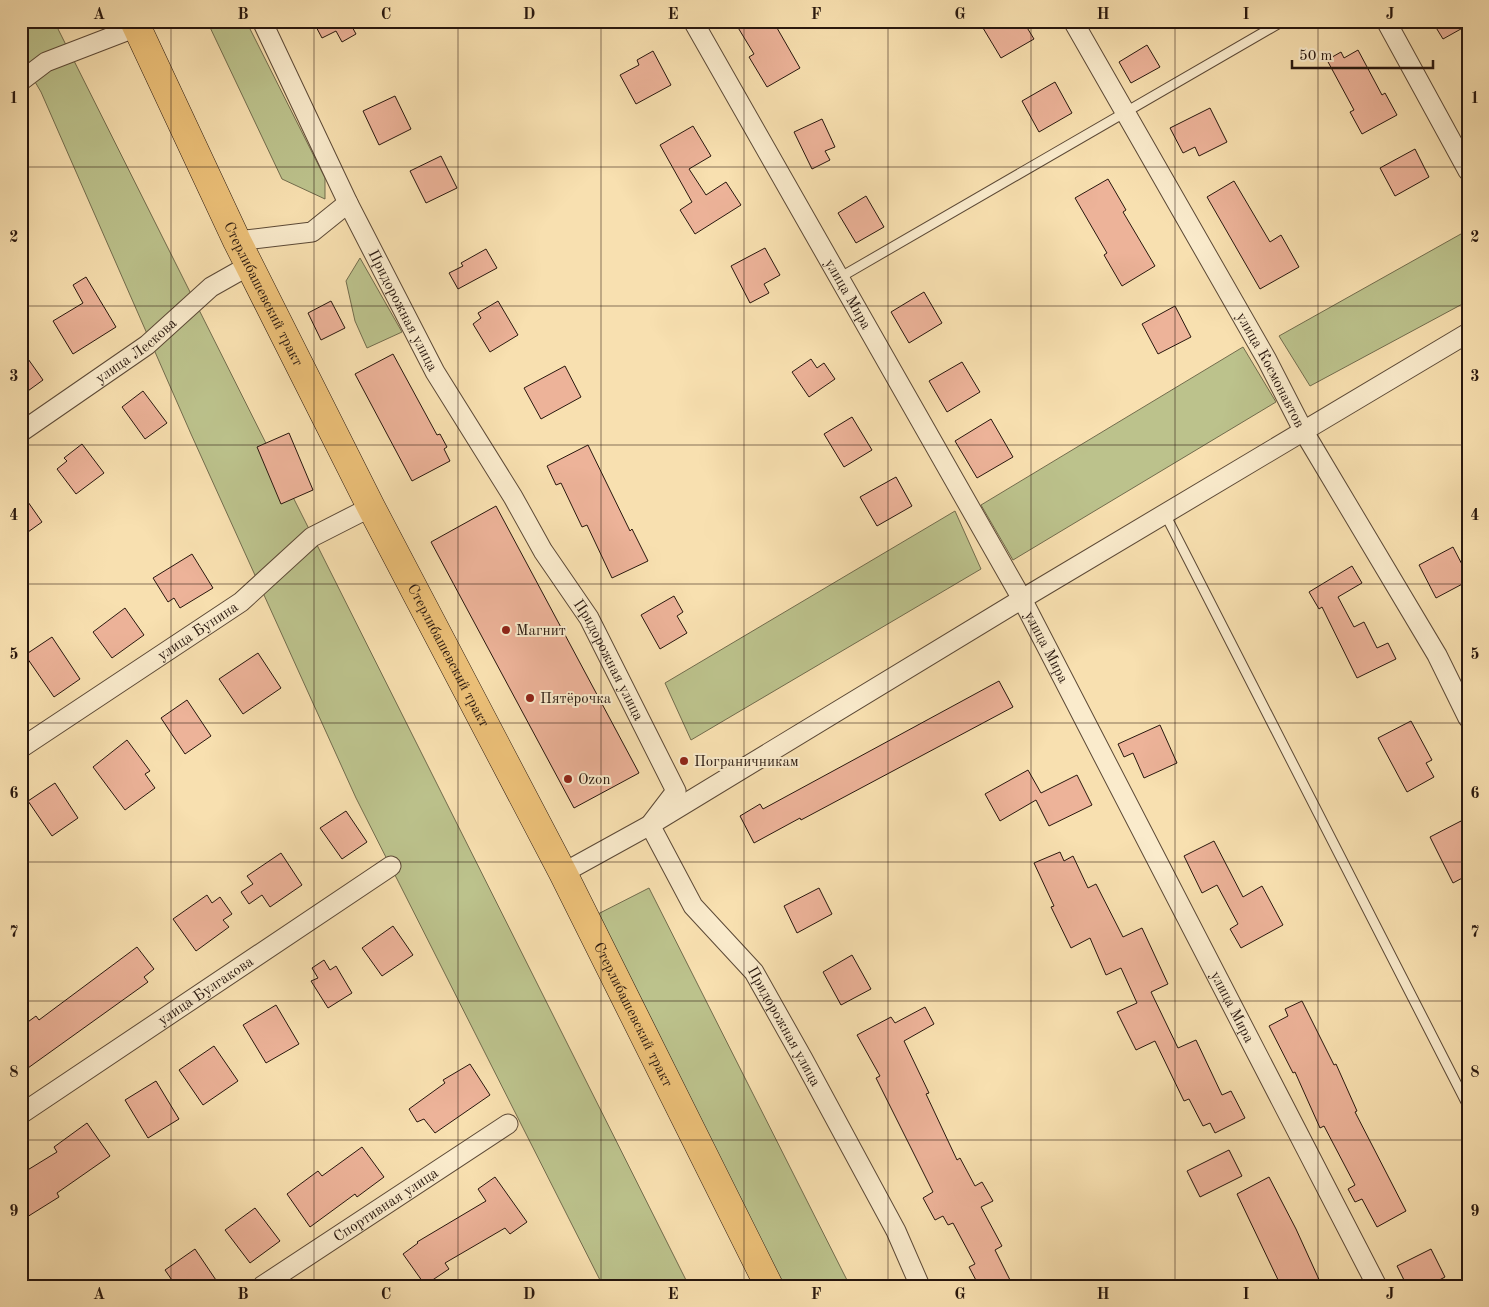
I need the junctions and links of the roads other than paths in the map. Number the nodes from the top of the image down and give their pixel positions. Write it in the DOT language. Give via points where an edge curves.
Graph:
graph roads {
  1 [pos="262,21"];
  2 [pos="693,21"];
  3 [pos="1073,21"];
  4 [pos="1283,21"];
  5 [pos="1386,21"];
  6 [pos="136,24"];
  7 [pos="21,81"];
  8 [pos="1126,114"];
  9 [pos="1468,171"];
  10 [pos="348,203"];
  11 [pos="237,241"];
  12 [pos="250,266"];
  13 [pos="839,278"];
  14 [pos="1468,333"];
  15 [pos="21,432"];
  16 [pos="1304,432"];
  17 [pos="371,507"];
  18 [pos="1165,514"];
  19 [pos="1022,599"];
  20 [pos="1468,718"];
  21 [pos="21,748"];
  22 [pos="650,825"];
  23 [pos="391,866"];
  24 [pos="563,873"];
  25 [pos="1468,1106"];
  26 [pos="21,1114"];
  27 [pos="508,1124"];
  28 [pos="262,1286"];
  29 [pos="769,1286"];
  30 [pos="920,1286"];
  31 [pos="1377,1286"];
  1 -- 10 [label="street, Придорожная улица"];
  2 -- 13 [label="street, улица Мира"];
  3 -- 8 [label="street, улица Космонавтов"];
  4 -- 8 [label="lane"];
  5 -- 9 [label="street"];
  6 -- 7 [label="street" via="46,62"];
  6 -- 11 [label="main road, Стерлибашевский тракт"];
  8 -- 13 [label="lane"];
  8 -- 16 [label="street, улица Космонавтов" via="1267,360"];
  10 -- 11 [label="street" via="312,232"];
  10 -- 22 [label="street, Придорожная улица" via="435,372 514,497 543,551 589,618 676,791"];
  11 -- 12 [label="main road, Стерлибашевский тракт"];
  12 -- 15 [label="street, улица Лескова" via="211,287 147,345"];
  12 -- 17 [label="main road, Стерлибашевский тракт"];
  13 -- 19 [label="street, улица Мира"];
  14 -- 16 [label="street"];
  16 -- 18 [label="street"];
  16 -- 20 [label="street, улица Космонавтов" via="1437,655"];
  17 -- 21 [label="street, улица Бунина" via="312,537 241,602"];
  17 -- 24 [label="main road, Стерлибашевский тракт"];
  18 -- 19 [label="street"];
  18 -- 25 [label="lane"];
  19 -- 22 [label="street"];
  19 -- 31 [label="street, улица Мира"];
  22 -- 24 [label="street"];
  22 -- 30 [label="street, Придорожная улица" via="693,906 754,972 891,1223"];
  23 -- 26 [label="street, улица Булгакова"];
  24 -- 29 [label="main road, Стерлибашевский тракт"];
  27 -- 28 [label="street, Спортивная улица"];
}
